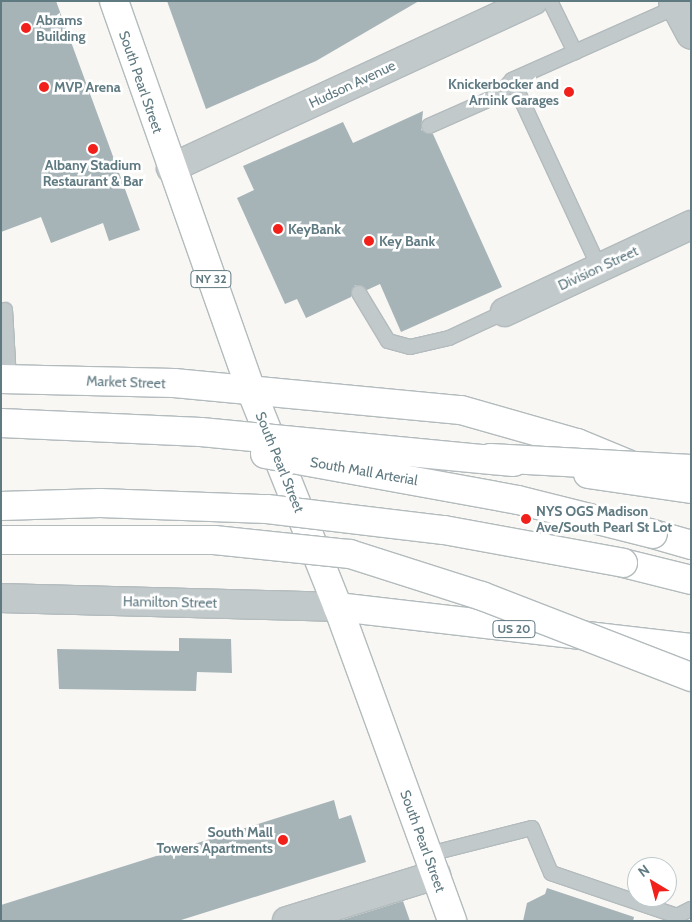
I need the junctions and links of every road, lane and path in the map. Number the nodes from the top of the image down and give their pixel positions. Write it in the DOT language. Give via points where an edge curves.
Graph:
graph roads {
  1 [pos="114,1"];
  2 [pos="533,1"];
  3 [pos="550,1"];
  4 [pos="675,4"];
  5 [pos="691,35"];
  6 [pos="575,52"];
  7 [pos="512,80"];
  8 [pos="429,126"];
  9 [pos="171,168"];
  10 [pos="691,225"];
  11 [pos="599,268"];
  12 [pos="359,293"];
  13 [pos="5,310"];
  14 [pos="505,312"];
  15 [pos="5,379"];
  16 [pos="251,390"];
  17 [pos="1,423"];
  18 [pos="1,435"];
  19 [pos="490,458"];
  20 [pos="691,470"];
  21 [pos="691,489"];
  22 [pos="691,494"];
  23 [pos="1,506"];
  24 [pos="1,540"];
  25 [pos="691,545"];
  26 [pos="691,580"];
  27 [pos="1,598"];
  28 [pos="338,607"];
  29 [pos="691,648"];
  30 [pos="691,677"];
  31 [pos="433,864"];
  32 [pos="691,909"];
  33 [pos="453,918"];
  34 [pos="287,921"];
  1 -- 9 [label="main road, South Pearl Street / NY 32"];
  2 -- 9 [label="street, Hudson Avenue"];
  3 -- 6 [label="lane"];
  4 -- 5 [label="street"];
  4 -- 6 [label="lane"];
  6 -- 7 [label="lane"];
  7 -- 8 [label="lane" via="499,95"];
  7 -- 11 [label="lane"];
  9 -- 16 [label="main road, South Pearl Street / NY 32"];
  10 -- 11 [label="street, Division Street"];
  11 -- 14 [label="street, Division Street"];
  12 -- 14 [label="lane" via="388,341 410,347 449,338"];
  13 -- 15 [label="lane"];
  15 -- 16 [label="main road, Market Street" via="147,382"];
  16 -- 22 [label="main road, Market Street, bridge" via="390,401 516,424 577,443"];
  16 -- 28 [label="main road, South Pearl Street"];
  17 -- 19 [label="main road, bridge" via="201,432"];
  18 -- 25 [label="main road, South Mall Arterial, bridge" via="275,455 518,500"];
  19 -- 20 [label="main road, bridge"];
  19 -- 21 [label="main road, bridge"];
  23 -- 26 [label="main road, bridge" via="182,504 353,518 532,546"];
  24 -- 30 [label="main road, bridge" via="214,540 350,554 482,596"];
  27 -- 28 [label="street, Hamilton Street"];
  28 -- 29 [label="main road, US 20"];
  28 -- 31 [label="main road, South Pearl Street"];
  31 -- 32 [label="lane" via="532,828 551,873 677,916"];
  31 -- 33 [label="main road, South Pearl Street"];
  31 -- 34 [label="street"];
}
